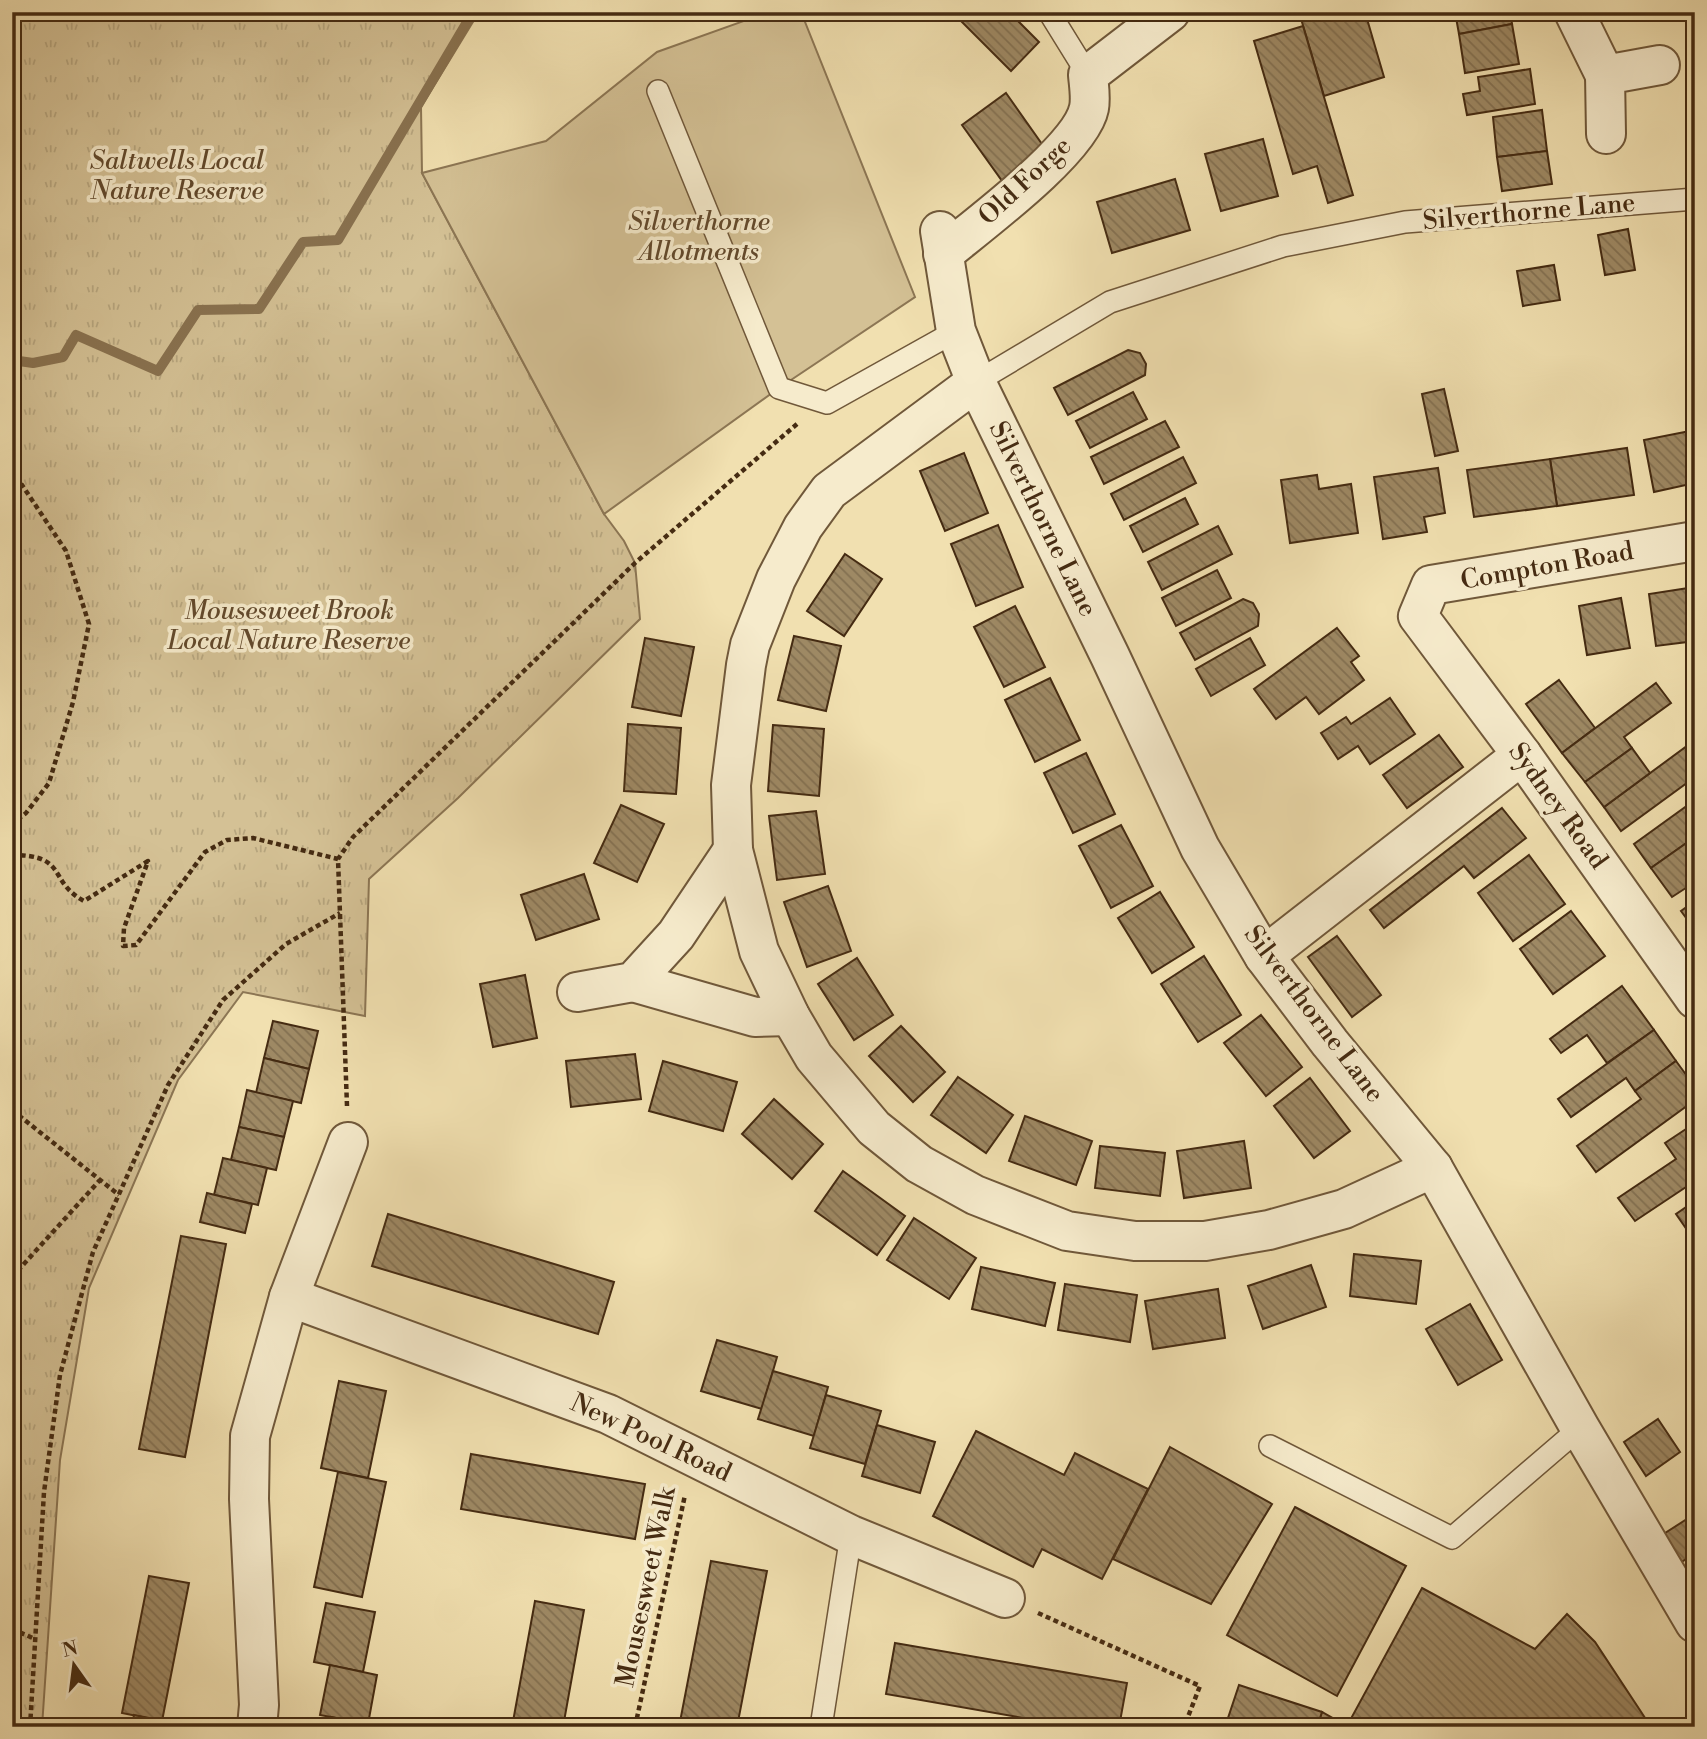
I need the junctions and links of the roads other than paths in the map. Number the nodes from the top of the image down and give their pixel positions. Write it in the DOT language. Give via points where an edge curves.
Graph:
graph roads {
  1 [pos="1049,12"];
  2 [pos="1170,12"];
  3 [pos="1574,12"];
  4 [pos="1660,65"];
  5 [pos="1088,75"];
  6 [pos="1605,75"];
  7 [pos="658,91"];
  8 [pos="1606,134"];
  9 [pos="1695,199"];
  10 [pos="956,331"];
  11 [pos="976,382"];
  12 [pos="1695,541"];
  13 [pos="1418,616"];
  14 [pos="1522,755"];
  15 [pos="733,849"];
  16 [pos="1265,956"];
  17 [pos="633,982"];
  18 [pos="577,992"];
  19 [pos="1695,999"];
  20 [pos="790,1016"];
  21 [pos="348,1142"];
  22 [pos="1433,1168"];
  23 [pos="289,1297"];
  24 [pos="1580,1428"];
  25 [pos="1270,1446"];
  26 [pos="851,1535"];
  27 [pos="1005,1598"];
  28 [pos="1695,1623"];
  29 [pos="257,1727"];
  30 [pos="821,1727"];
  1 -- 5 [label="lane"];
  2 -- 5 [label="street"];
  3 -- 6 [label="street"];
  4 -- 6 [label="street"];
  5 -- 10 [label="street, Old Forge" via="1089,107 1083,125 1065,149 942,242"];
  6 -- 8 [label="street"];
  7 -- 10 [label="lane" via="779,388 827,403"];
  9 -- 11 [label="lane, Silverthorne Lane" via="1405,222 1283,246 1110,302"];
  10 -- 11 [label="street, Silverthorne Lane"];
  11 -- 15 [label="street" via="829,491 803,527 750,645 731,785"];
  11 -- 16 [label="street, Silverthorne Lane" via="1200,848"];
  12 -- 13 [label="street, Compton Road" via="1431,585"];
  13 -- 14 [label="street, Sydney Road"];
  14 -- 16 [label="street"];
  14 -- 19 [label="street, Sydney Road"];
  15 -- 17 [label="street" via="676,935"];
  15 -- 20 [label="street" via="759,951"];
  16 -- 22 [label="street, Silverthorne Lane"];
  17 -- 18 [label="street"];
  17 -- 20 [label="street" via="755,1017"];
  20 -- 22 [label="street" via="814,1056 874,1128 919,1164 975,1195 1067,1231 1135,1241 1205,1241 1269,1230 1344,1209"];
  21 -- 23 [label="street"];
  22 -- 24 [label="street, Silverthorne Lane"];
  23 -- 26 [label="street, New Pool Road" via="608,1414"];
  23 -- 29 [label="street" via="250,1436 260,1705"];
  24 -- 25 [label="lane" via="1452,1538"];
  24 -- 28 [label="street, Silverthorne Lane"];
  26 -- 27 [label="street, New Pool Road"];
  26 -- 30 [label="lane"];
}
